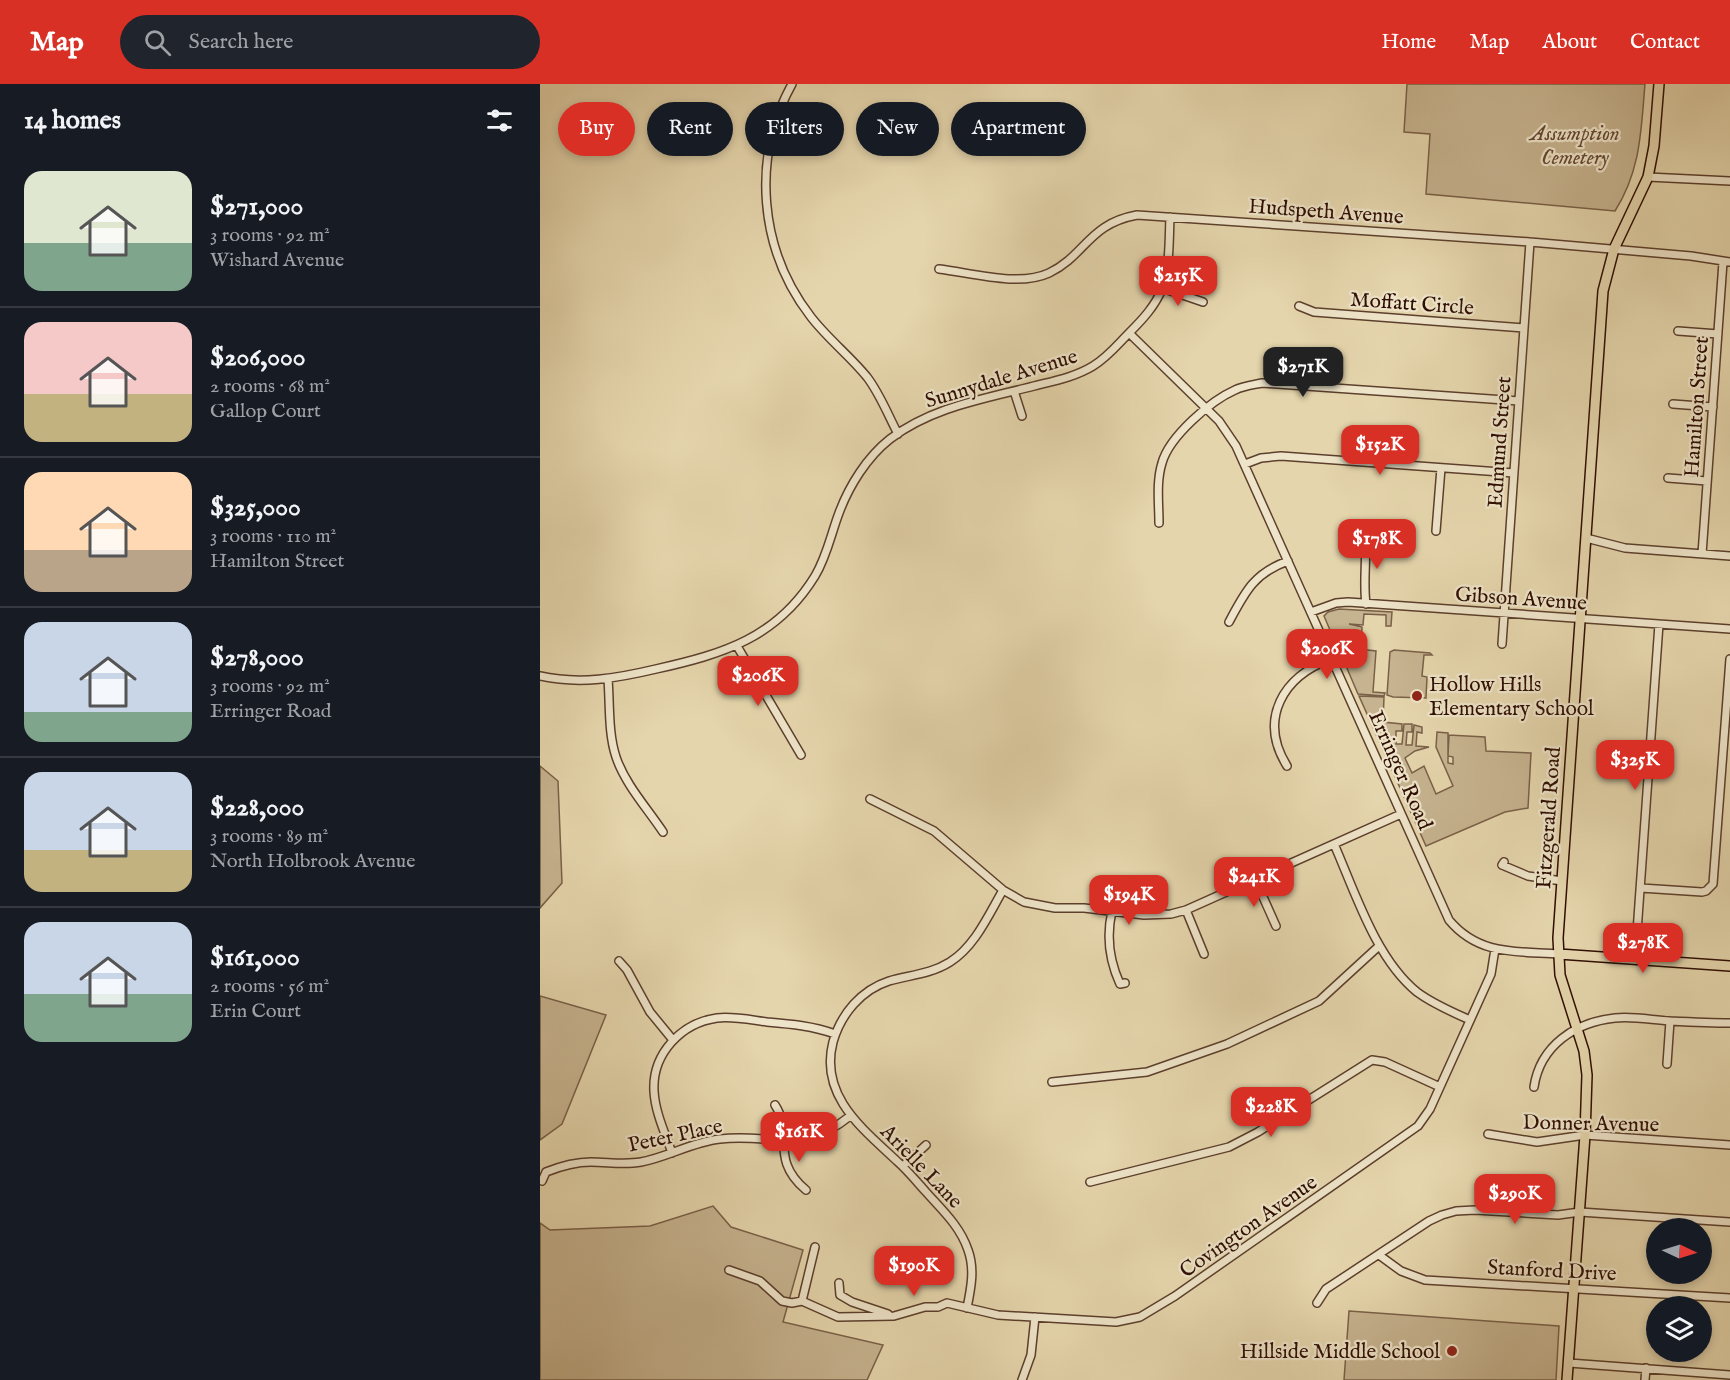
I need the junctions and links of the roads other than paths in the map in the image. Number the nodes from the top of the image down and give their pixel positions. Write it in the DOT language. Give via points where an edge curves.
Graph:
graph roads {
  1 [pos="792,84"];
  2 [pos="1659,84"];
  3 [pos="1648,177"];
  4 [pos="1730,181"];
  5 [pos="1170,217"];
  6 [pos="1530,242"];
  7 [pos="1614,249"];
  8 [pos="1726,262"];
  9 [pos="939,269"];
  10 [pos="1162,288"];
  11 [pos="1203,302"];
  12 [pos="1299,306"];
  13 [pos="1524,328"];
  14 [pos="1678,331"];
  15 [pos="1129,333"];
  16 [pos="1718,334"];
  17 [pos="1014,391"];
  18 [pos="1519,401"];
  19 [pos="1673,404"];
  20 [pos="1713,407"];
  21 [pos="1207,409"];
  22 [pos="1022,416"];
  23 [pos="898,434"];
  24 [pos="1245,464"];
  25 [pos="1441,468"];
  26 [pos="1514,473"];
  27 [pos="1668,478"];
  28 [pos="1707,481"];
  29 [pos="1159,523"];
  30 [pos="1436,531"];
  31 [pos="1586,538"];
  32 [pos="1365,539"];
  33 [pos="1702,554"];
  34 [pos="1730,556"];
  35 [pos="1288,561"];
  36 [pos="1366,604"];
  37 [pos="1311,612"];
  38 [pos="1504,613"];
  39 [pos="1580,618"];
  40 [pos="1228,622"];
  41 [pos="1659,624"];
  42 [pos="1730,629"];
  43 [pos="1502,644"];
  44 [pos="738,646"];
  45 [pos="1730,658"];
  46 [pos="1331,659"];
  47 [pos="540,676"];
  48 [pos="608,679"];
  49 [pos="801,755"];
  50 [pos="1287,766"];
  51 [pos="870,799"];
  52 [pos="1401,814"];
  53 [pos="663,832"];
  54 [pos="1334,844"];
  55 [pos="1504,862"];
  56 [pos="1255,879"];
  57 [pos="1562,881"];
  58 [pos="1641,888"];
  59 [pos="1003,890"];
  60 [pos="1186,910"];
  61 [pos="1112,911"];
  62 [pos="1276,927"];
  63 [pos="1379,946"];
  64 [pos="1495,949"];
  65 [pos="1204,954"];
  66 [pos="1558,954"];
  67 [pos="1635,960"];
  68 [pos="618,961"];
  69 [pos="1730,966"];
  70 [pos="1125,982"];
  71 [pos="1470,1020"];
  72 [pos="1670,1021"];
  73 [pos="1730,1023"];
  74 [pos="1578,1029"];
  75 [pos="835,1034"];
  76 [pos="673,1040"];
  77 [pos="1667,1064"];
  78 [pos="1052,1082"];
  79 [pos="1440,1087"];
  80 [pos="1534,1087"];
  81 [pos="775,1105"];
  82 [pos="850,1116"];
  83 [pos="1488,1134"];
  84 [pos="1585,1135"];
  85 [pos="783,1141"];
  86 [pos="926,1144"];
  87 [pos="1730,1145"];
  88 [pos="672,1153"];
  89 [pos="903,1166"];
  90 [pos="542,1181"];
  91 [pos="1090,1182"];
  92 [pos="806,1190"];
  93 [pos="1580,1212"];
  94 [pos="1730,1222"];
  95 [pos="815,1247"];
  96 [pos="1379,1255"];
  97 [pos="729,1270"];
  98 [pos="838,1283"];
  99 [pos="1574,1288"];
  100 [pos="1730,1298"];
  101 [pos="802,1300"];
  102 [pos="1317,1303"];
  103 [pos="967,1308"];
  104 [pos="894,1316"];
  105 [pos="1035,1317"];
  106 [pos="1569,1363"];
  107 [pos="1646,1368"];
  108 [pos="1730,1375"];
  109 [pos="1718,1377"];
  110 [pos="1022,1380"];
  111 [pos="1567,1380"];
  112 [pos="1645,1380"];
  1 -- 23 [label="street" via="775,123 766,168 767,213 773,244 795,295 822,331 869,380"];
  2 -- 3 [label="main road, Fitzgerald Road"];
  3 -- 4 [label="street"];
  3 -- 7 [label="main road, Fitzgerald Road"];
  5 -- 6 [label="street, Hudspeth Avenue"];
  5 -- 9 [label="street, Hudspeth Avenue" via="1137,215 1113,221 1061,266 1035,278"];
  5 -- 10 [label="street, Sunnydale Avenue"];
  6 -- 7 [label="street, Hudspeth Avenue"];
  6 -- 13 [label="street, Edmund Street"];
  7 -- 8 [label="street, Hudspeth Avenue"];
  7 -- 31 [label="main road, Fitzgerald Road" via="1603,291"];
  8 -- 16 [label="street, Hamilton Street"];
  10 -- 11 [label="street"];
  10 -- 15 [label="street, Sunnydale Avenue" via="1150,310"];
  12 -- 13 [label="street, Moffatt Circle" via="1314,312"];
  13 -- 18 [label="street, Edmund Street"];
  14 -- 16 [label="street"];
  15 -- 17 [label="street, Sunnydale Avenue" via="1104,358 1085,370"];
  15 -- 21 [label="street, Erringer Road"];
  16 -- 20 [label="street, Hamilton Street"];
  17 -- 22 [label="street"];
  17 -- 23 [label="street, Sunnydale Avenue" via="934,413"];
  18 -- 21 [label="street" via="1262,383 1234,390"];
  18 -- 26 [label="street, Edmund Street"];
  19 -- 20 [label="street"];
  20 -- 28 [label="street, Hamilton Street"];
  21 -- 24 [label="street, Erringer Road" via="1228,432"];
  21 -- 29 [label="street" via="1165,454 1160,472"];
  23 -- 44 [label="street, Sunnydale Avenue" via="873,456 848,493 825,555 804,592 774,623"];
  24 -- 25 [label="street" via="1281,456"];
  24 -- 35 [label="street, Erringer Road"];
  25 -- 26 [label="street"];
  25 -- 30 [label="street"];
  26 -- 38 [label="street, Edmund Street"];
  27 -- 28 [label="street"];
  28 -- 33 [label="street, Hamilton Street"];
  31 -- 33 [label="street" via="1625,548"];
  31 -- 39 [label="main road, Fitzgerald Road"];
  32 -- 36 [label="street"];
  33 -- 34 [label="street"];
  35 -- 37 [label="street, Erringer Road"];
  35 -- 40 [label="street" via="1268,569 1254,581"];
  36 -- 37 [label="street, Gibson Avenue" via="1336,603"];
  36 -- 38 [label="street, Gibson Avenue"];
  37 -- 46 [label="street, Erringer Road"];
  38 -- 39 [label="street, Gibson Avenue"];
  38 -- 43 [label="street, Edmund Street"];
  39 -- 41 [label="street, Gibson Avenue"];
  39 -- 57 [label="main road, Fitzgerald Road"];
  41 -- 42 [label="street, Gibson Avenue"];
  41 -- 58 [label="street"];
  44 -- 48 [label="street, Sunnydale Avenue" via="693,661"];
  44 -- 49 [label="street"];
  45 -- 58 [label="street" via="1713,884 1702,892"];
  46 -- 50 [label="street" via="1300,674 1280,701 1275,734"];
  46 -- 52 [label="street, Erringer Road"];
  47 -- 48 [label="street, Sunnydale Avenue"];
  48 -- 53 [label="street" via="617,760"];
  51 -- 59 [label="street" via="934,831"];
  52 -- 54 [label="street"];
  52 -- 64 [label="street, Erringer Road" via="1449,920 1469,939"];
  54 -- 56 [label="street"];
  54 -- 63 [label="street"];
  55 -- 57 [label="street" via="1502,865 1528,876"];
  56 -- 60 [label="street"];
  56 -- 62 [label="street"];
  57 -- 66 [label="main road, Fitzgerald Road"];
  58 -- 67 [label="street"];
  59 -- 61 [label="street" via="1035,905"];
  59 -- 75 [label="street, Arielle Lane" via="975,939 959,956 940,968 889,981 868,992 845,1015"];
  60 -- 61 [label="street" via="1156,916"];
  60 -- 65 [label="street"];
  61 -- 70 [label="street" via="1108,933 1110,956 1120,984"];
  63 -- 71 [label="street" via="1416,990"];
  63 -- 78 [label="street" via="1319,1001 1227,1044 1148,1072"];
  64 -- 66 [label="street, Erringer Road"];
  64 -- 71 [label="street, Covington Avenue" via="1491,974"];
  66 -- 67 [label="main road, Erringer Road"];
  66 -- 74 [label="main road, Fitzgerald Road" via="1564,991"];
  67 -- 69 [label="main road, Erringer Road"];
  68 -- 76 [label="street"];
  71 -- 79 [label="street, Covington Avenue"];
  72 -- 73 [label="street"];
  72 -- 74 [label="street" via="1615,1018"];
  72 -- 77 [label="street"];
  74 -- 80 [label="street" via="1547,1053 1536,1072"];
  74 -- 84 [label="main road, Fitzgerald Road" via="1587,1075"];
  75 -- 76 [label="street" via="806,1026 719,1018 696,1024"];
  75 -- 82 [label="street, Arielle Lane" via="833,1080"];
  76 -- 88 [label="street" via="658,1063 654,1089"];
  79 -- 91 [label="street" via="1372,1060 1229,1147"];
  79 -- 105 [label="street, Covington Avenue" via="1425,1117 1410,1134 1152,1311 1116,1322"];
  81 -- 85 [label="street" via="782,1116"];
  82 -- 85 [label="street, Peter Place" via="815,1137"];
  82 -- 89 [label="street, Arielle Lane"];
  83 -- 84 [label="street, Donner Avenue" via="1538,1142"];
  84 -- 87 [label="street, Donner Avenue"];
  84 -- 93 [label="main road, Fitzgerald Road"];
  85 -- 88 [label="street, Peter Place" via="718,1139"];
  85 -- 92 [label="street" via="789,1172"];
  86 -- 89 [label="street"];
  88 -- 90 [label="street, Peter Place" via="628,1164 567,1164 546,1172"];
  89 -- 103 [label="street, Arielle Lane" via="962,1234 972,1269"];
  93 -- 94 [label="street"];
  93 -- 96 [label="street" via="1558,1215 1456,1211 1429,1221"];
  93 -- 99 [label="main road, Fitzgerald Road"];
  95 -- 101 [label="street"];
  96 -- 99 [label="street, Stanford Drive" via="1401,1271 1425,1280"];
  96 -- 102 [label="street" via="1326,1289"];
  97 -- 101 [label="street, Covington Avenue" via="760,1281 782,1300"];
  98 -- 104 [label="street" via="840,1294 852,1302"];
  99 -- 100 [label="street, Stanford Drive"];
  99 -- 106 [label="main road, Fitzgerald Road"];
  101 -- 104 [label="street, Covington Avenue" via="838,1317"];
  103 -- 104 [label="street, Covington Avenue" via="947,1303"];
  103 -- 105 [label="street, Covington Avenue"];
  105 -- 110 [label="street" via="1032,1355"];
  106 -- 107 [label="street"];
  106 -- 111 [label="main road, Fitzgerald Road"];
  107 -- 109 [label="street"];
  107 -- 112 [label="street"];
  108 -- 109 [label="street"];
}
